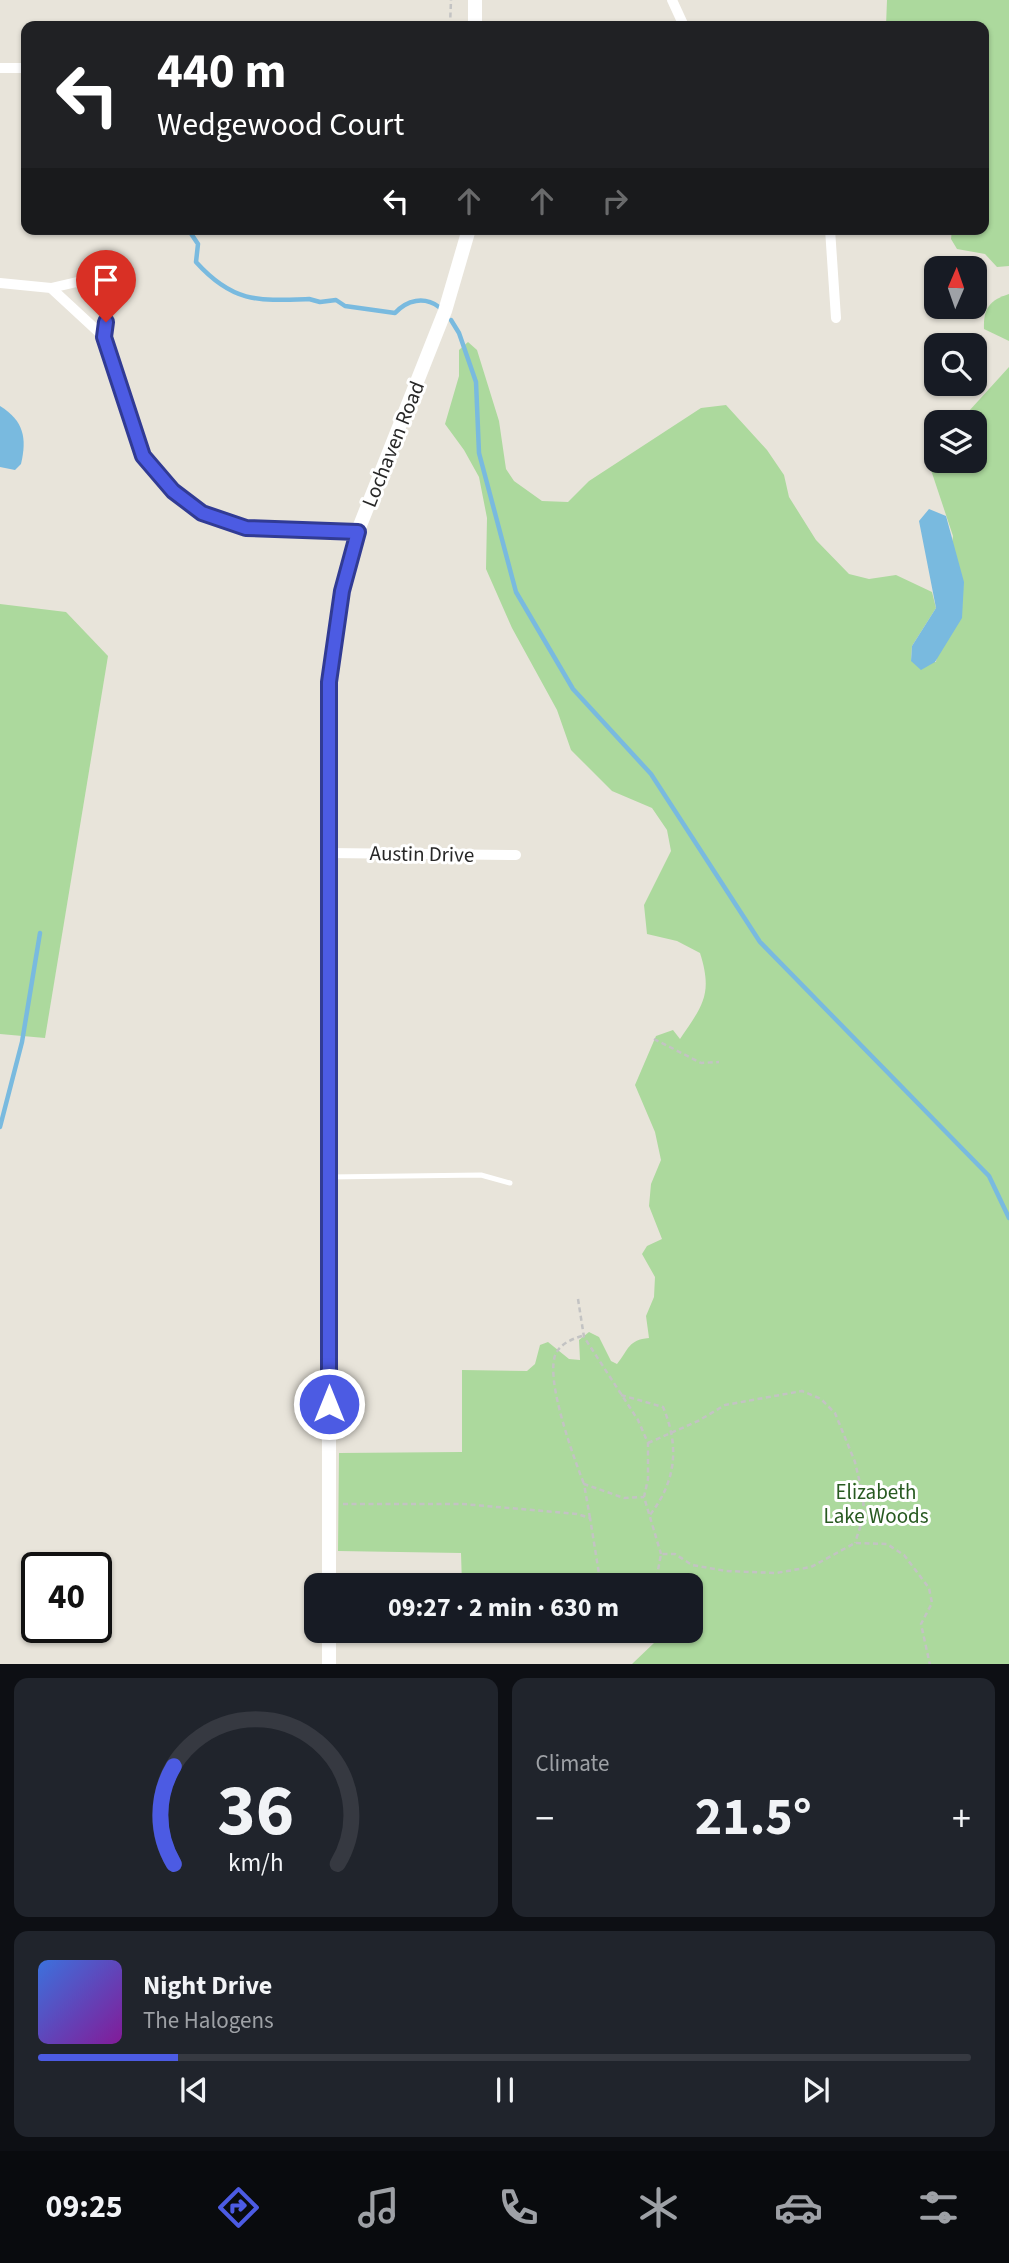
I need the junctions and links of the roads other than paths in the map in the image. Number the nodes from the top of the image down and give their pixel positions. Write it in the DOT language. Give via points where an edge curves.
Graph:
graph roads {
  1 [pos="475,0"];
  2 [pos="672,0"];
  3 [pos="475,21"];
  4 [pos="682,21"];
  5 [pos="0,68"];
  6 [pos="21,68"];
  7 [pos="467,235"];
  8 [pos="830,235"];
  9 [pos="0,283"];
  10 [pos="51,288"];
  11 [pos="836,318"];
  12 [pos="104,337"];
  13 [pos="358,532"];
  14 [pos="328,853"];
  15 [pos="516,855"];
  16 [pos="329,1177"];
  17 [pos="510,1184"];
  18 [pos="329,1573"];
  19 [pos="329,1643"];
  20 [pos="329,1664"];
  1 -- 3 [label="street"];
  2 -- 4 [label="street"];
  5 -- 6 [label="street"];
  7 -- 13 [label="street, Lochaven Road" via="445,311"];
  8 -- 11 [label="street"];
  9 -- 10 [label="street"];
  10 -- 12 [label="street"];
  10 -- 12 [label="street" via="77,282 97,287 107,308"];
  12 -- 13 [label="street" via="143,456 173,491 202,513 246,528"];
  13 -- 14 [label="street, Lochaven Road" via="346,572 329,682"];
  14 -- 15 [label="street, Austin Drive"];
  14 -- 16 [label="street, Lochaven Road"];
  16 -- 17 [label="lane" via="481,1175"];
  16 -- 18 [label="street, Lochaven Road"];
  19 -- 20 [label="street"];
}
